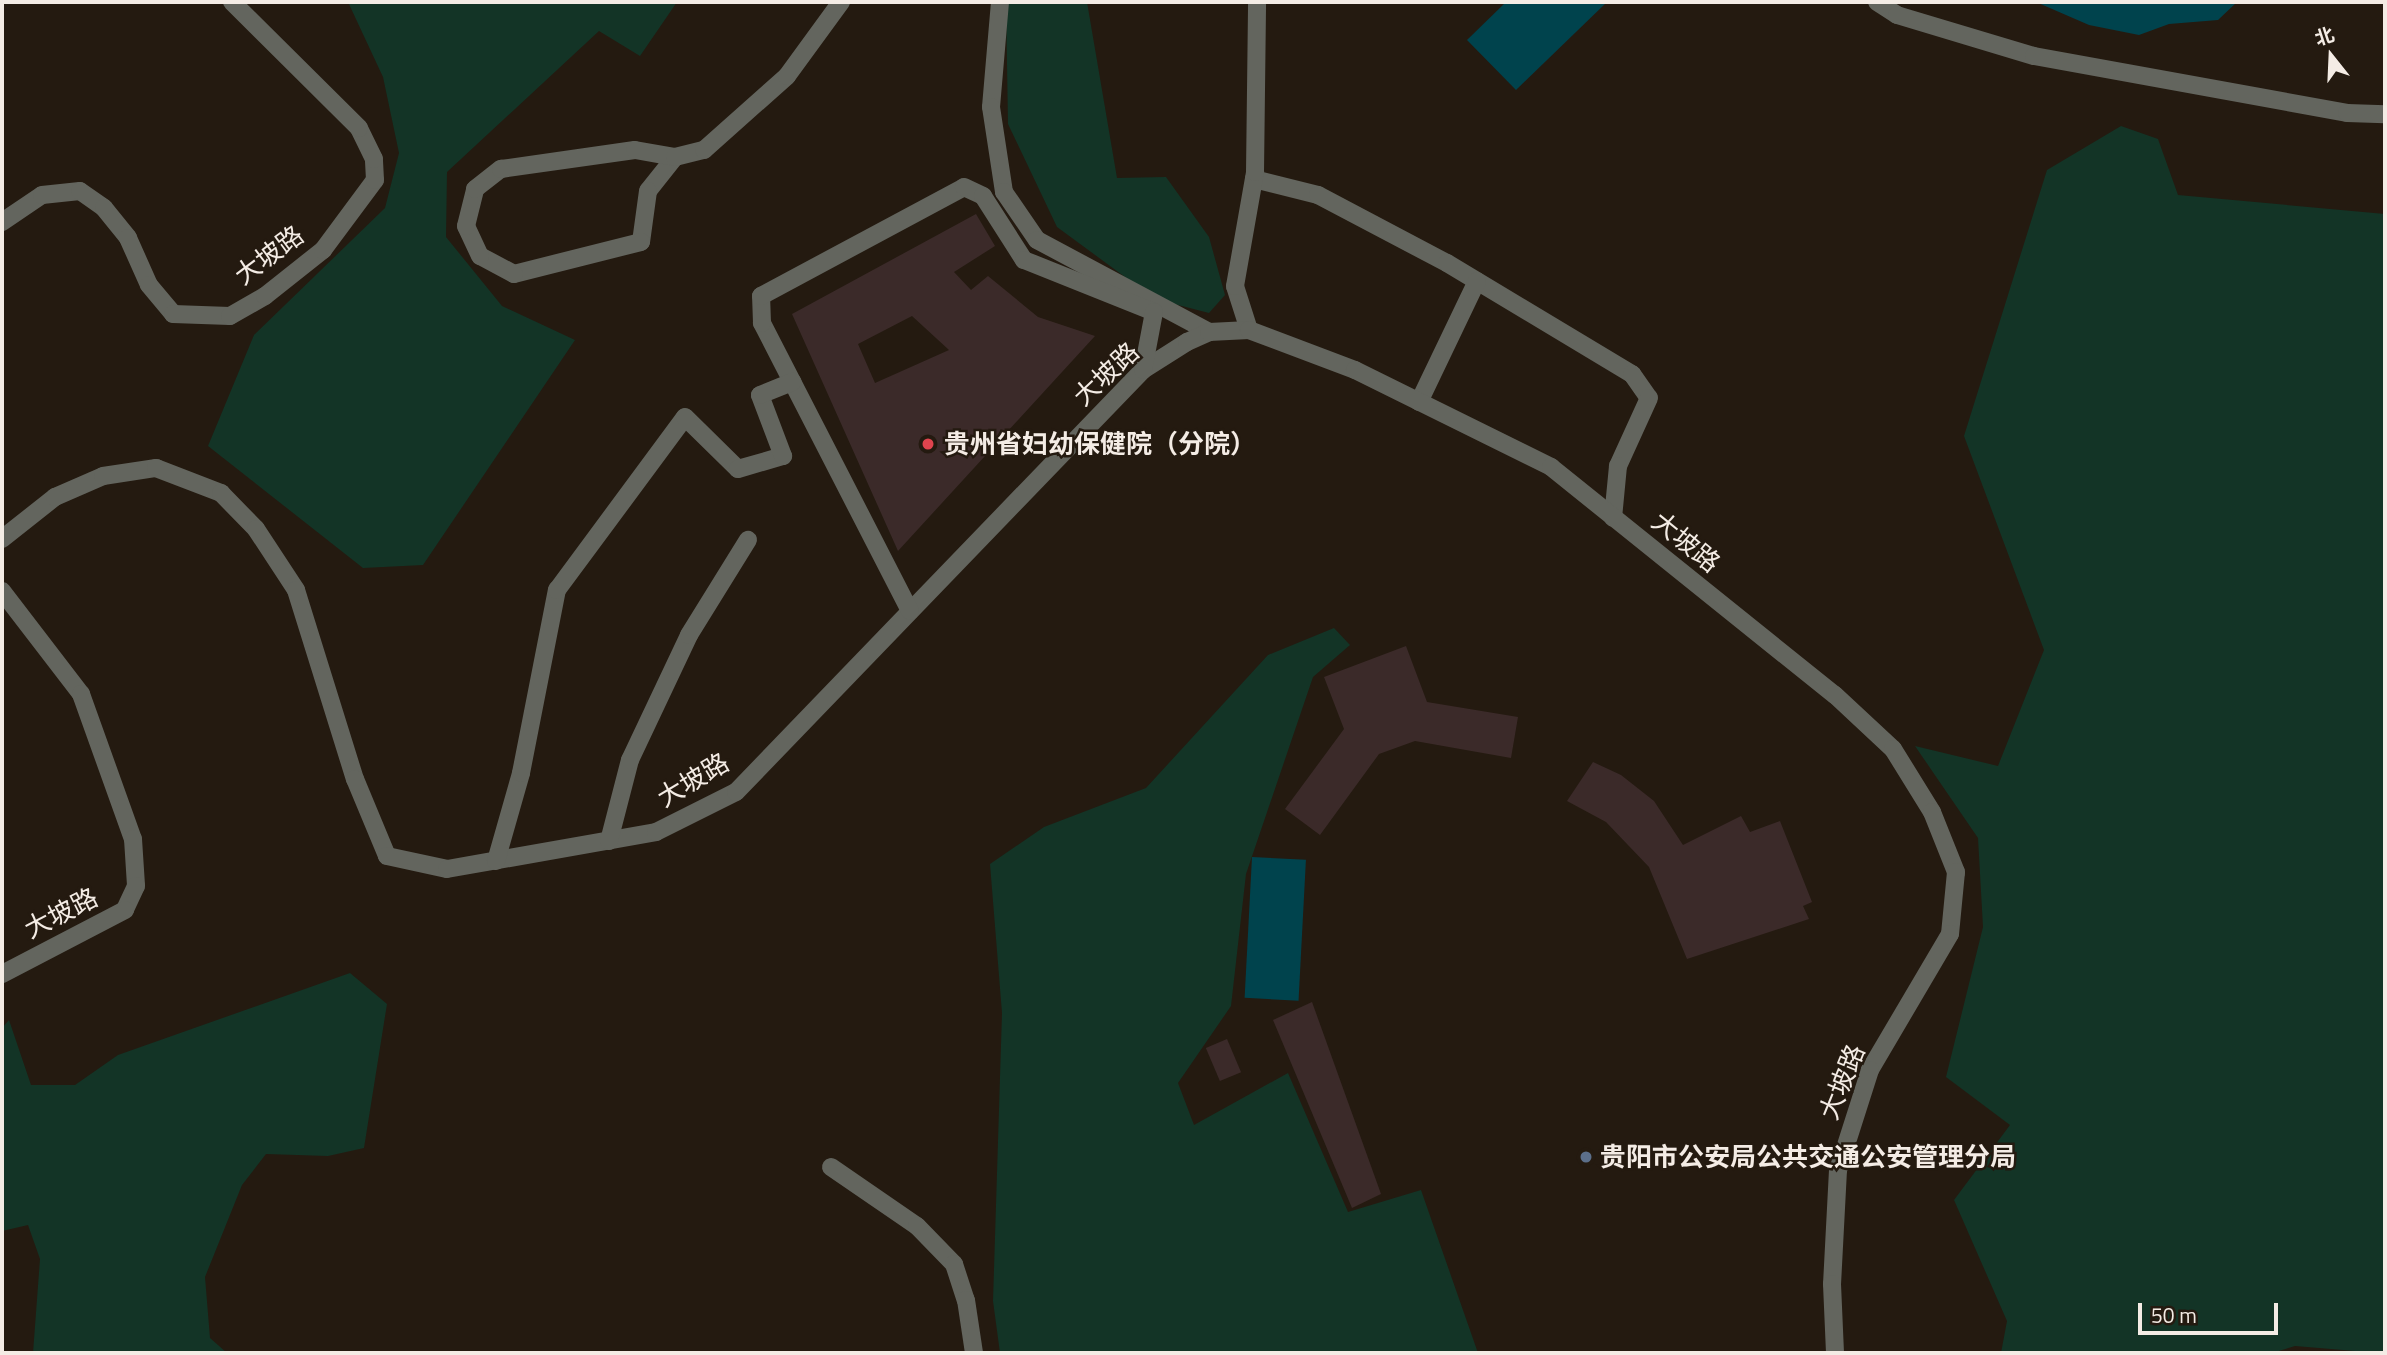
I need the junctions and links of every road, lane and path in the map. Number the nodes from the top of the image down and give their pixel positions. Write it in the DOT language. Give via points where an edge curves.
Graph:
graph roads {
  1 [pos="232,2"];
  2 [pos="841,2"];
  3 [pos="1000,2"];
  4 [pos="1257,2"];
  5 [pos="1877,2"];
  6 [pos="2385,114"];
  7 [pos="675,157"];
  8 [pos="1254,179"];
  9 [pos="2,222"];
  10 [pos="1477,281"];
  11 [pos="1249,330"];
  12 [pos="1209,332"];
  13 [pos="1143,370"];
  14 [pos="793,382"];
  15 [pos="1419,402"];
  16 [pos="1613,517"];
  17 [pos="2,539"];
  18 [pos="748,540"];
  19 [pos="2,591"];
  20 [pos="910,611"];
  21 [pos="609,841"];
  22 [pos="496,860"];
  23 [pos="2,974"];
  24 [pos="831,1167"];
  25 [pos="974,1353"];
  26 [pos="1835,1353"];
  1 -- 9 [label="street, 大坡路" via="359,128 374,159 375,180 323,250 265,296 230,316 173,314 149,285 128,238 104,208 80,191 41,195"];
  2 -- 7 [label="street" via="787,76 704,150"];
  3 -- 12 [label="street" via="991,107 1004,192 1037,240"];
  4 -- 8 [label="street"];
  5 -- 6 [label="street" via="1897,15 2034,57 2347,113"];
  7 -- 7 [label="street" via="649,191 641,242 514,274 480,256 466,226 475,189 501,169 635,150"];
  8 -- 10 [label="street" via="1318,195"];
  8 -- 11 [label="street" via="1235,286"];
  10 -- 15 [label="street"];
  10 -- 16 [label="street" via="1632,374 1649,398 1618,466"];
  11 -- 12 [label="street, 大坡路"];
  11 -- 15 [label="street, 大坡路" via="1355,370"];
  12 -- 13 [label="street, 大坡路"];
  13 -- 14 [label="street" via="1154,312 1024,260 983,196 964,187 761,296 762,323"];
  13 -- 20 [label="street, 大坡路"];
  14 -- 20 [label="street"];
  14 -- 22 [label="street" via="760,395 783,456 738,469 685,417 557,590 521,773"];
  15 -- 16 [label="street, 大坡路" via="1551,467"];
  16 -- 26 [label="street, 大坡路" via="1835,695 1893,749 1933,812 1955,872 1950,934 1870,1070 1838,1170 1832,1284"];
  17 -- 22 [label="street, 大坡路" via="55,497 103,475 156,468 222,493 256,529 296,590 355,779 387,856 447,869"];
  18 -- 21 [label="street" via="689,635 630,760"];
  19 -- 23 [label="street, 大坡路" via="81,694 133,839 136,886 125,910"];
  20 -- 21 [label="street, 大坡路" via="736,792 656,832"];
  21 -- 22 [label="street, 大坡路"];
  24 -- 25 [label="street" via="917,1226 954,1264 966,1300"];
}
